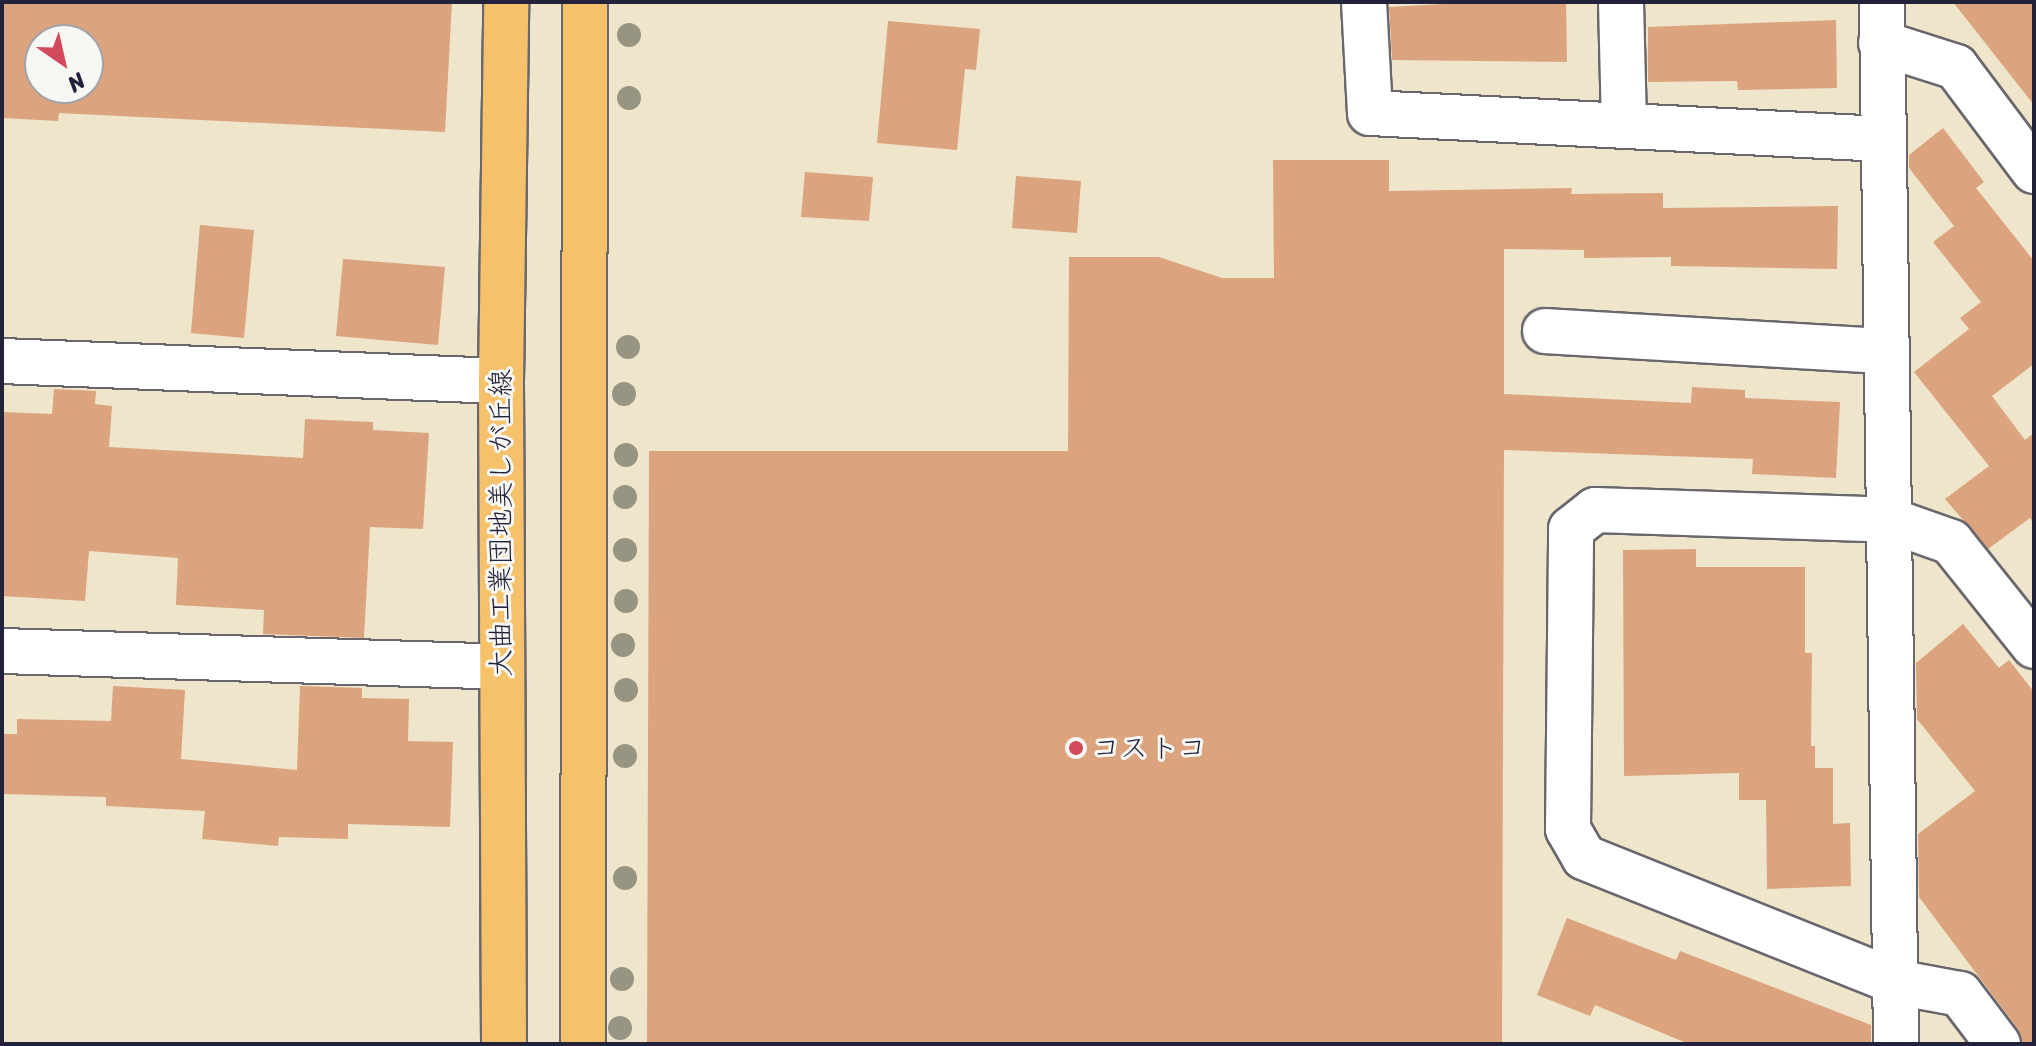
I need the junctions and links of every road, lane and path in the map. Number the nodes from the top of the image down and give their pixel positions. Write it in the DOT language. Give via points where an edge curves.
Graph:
graph roads {
  1 [pos="506,2"];
  2 [pos="585,2"];
  3 [pos="1364,2"];
  4 [pos="1621,2"];
  5 [pos="1882,22"];
  6 [pos="1624,126"];
  7 [pos="1883,139"];
  8 [pos="2034,171"];
  9 [pos="1545,331"];
  10 [pos="1885,351"];
  11 [pos="2,361"];
  12 [pos="501,381"];
  13 [pos="1889,520"];
  14 [pos="2034,646"];
  15 [pos="2,651"];
  16 [pos="500,667"];
  17 [pos="1896,982"];
  18 [pos="504,1044"];
  19 [pos="583,1044"];
  20 [pos="1896,1044"];
  21 [pos="1998,1044"];
  1 -- 12 [label="main road, 大曲工業団地美しが丘線"];
  2 -- 19 [label="main road"];
  3 -- 6 [label="street" via="1370,113"];
  4 -- 6 [label="street"];
  5 -- 7 [label="street"];
  5 -- 8 [label="street" via="1956,67"];
  6 -- 7 [label="street"];
  7 -- 10 [label="street"];
  9 -- 10 [label="street"];
  10 -- 13 [label="street"];
  11 -- 12 [label="street"];
  12 -- 16 [label="main road, 大曲工業団地美しが丘線"];
  13 -- 14 [label="street" via="1951,542"];
  13 -- 17 [label="street"];
  13 -- 17 [label="street" via="1595,510 1571,529 1568,829 1584,857"];
  15 -- 16 [label="street"];
  16 -- 18 [label="main road, 大曲工業団地美しが丘線"];
  17 -- 20 [label="street"];
  17 -- 21 [label="street" via="1960,994"];
}
